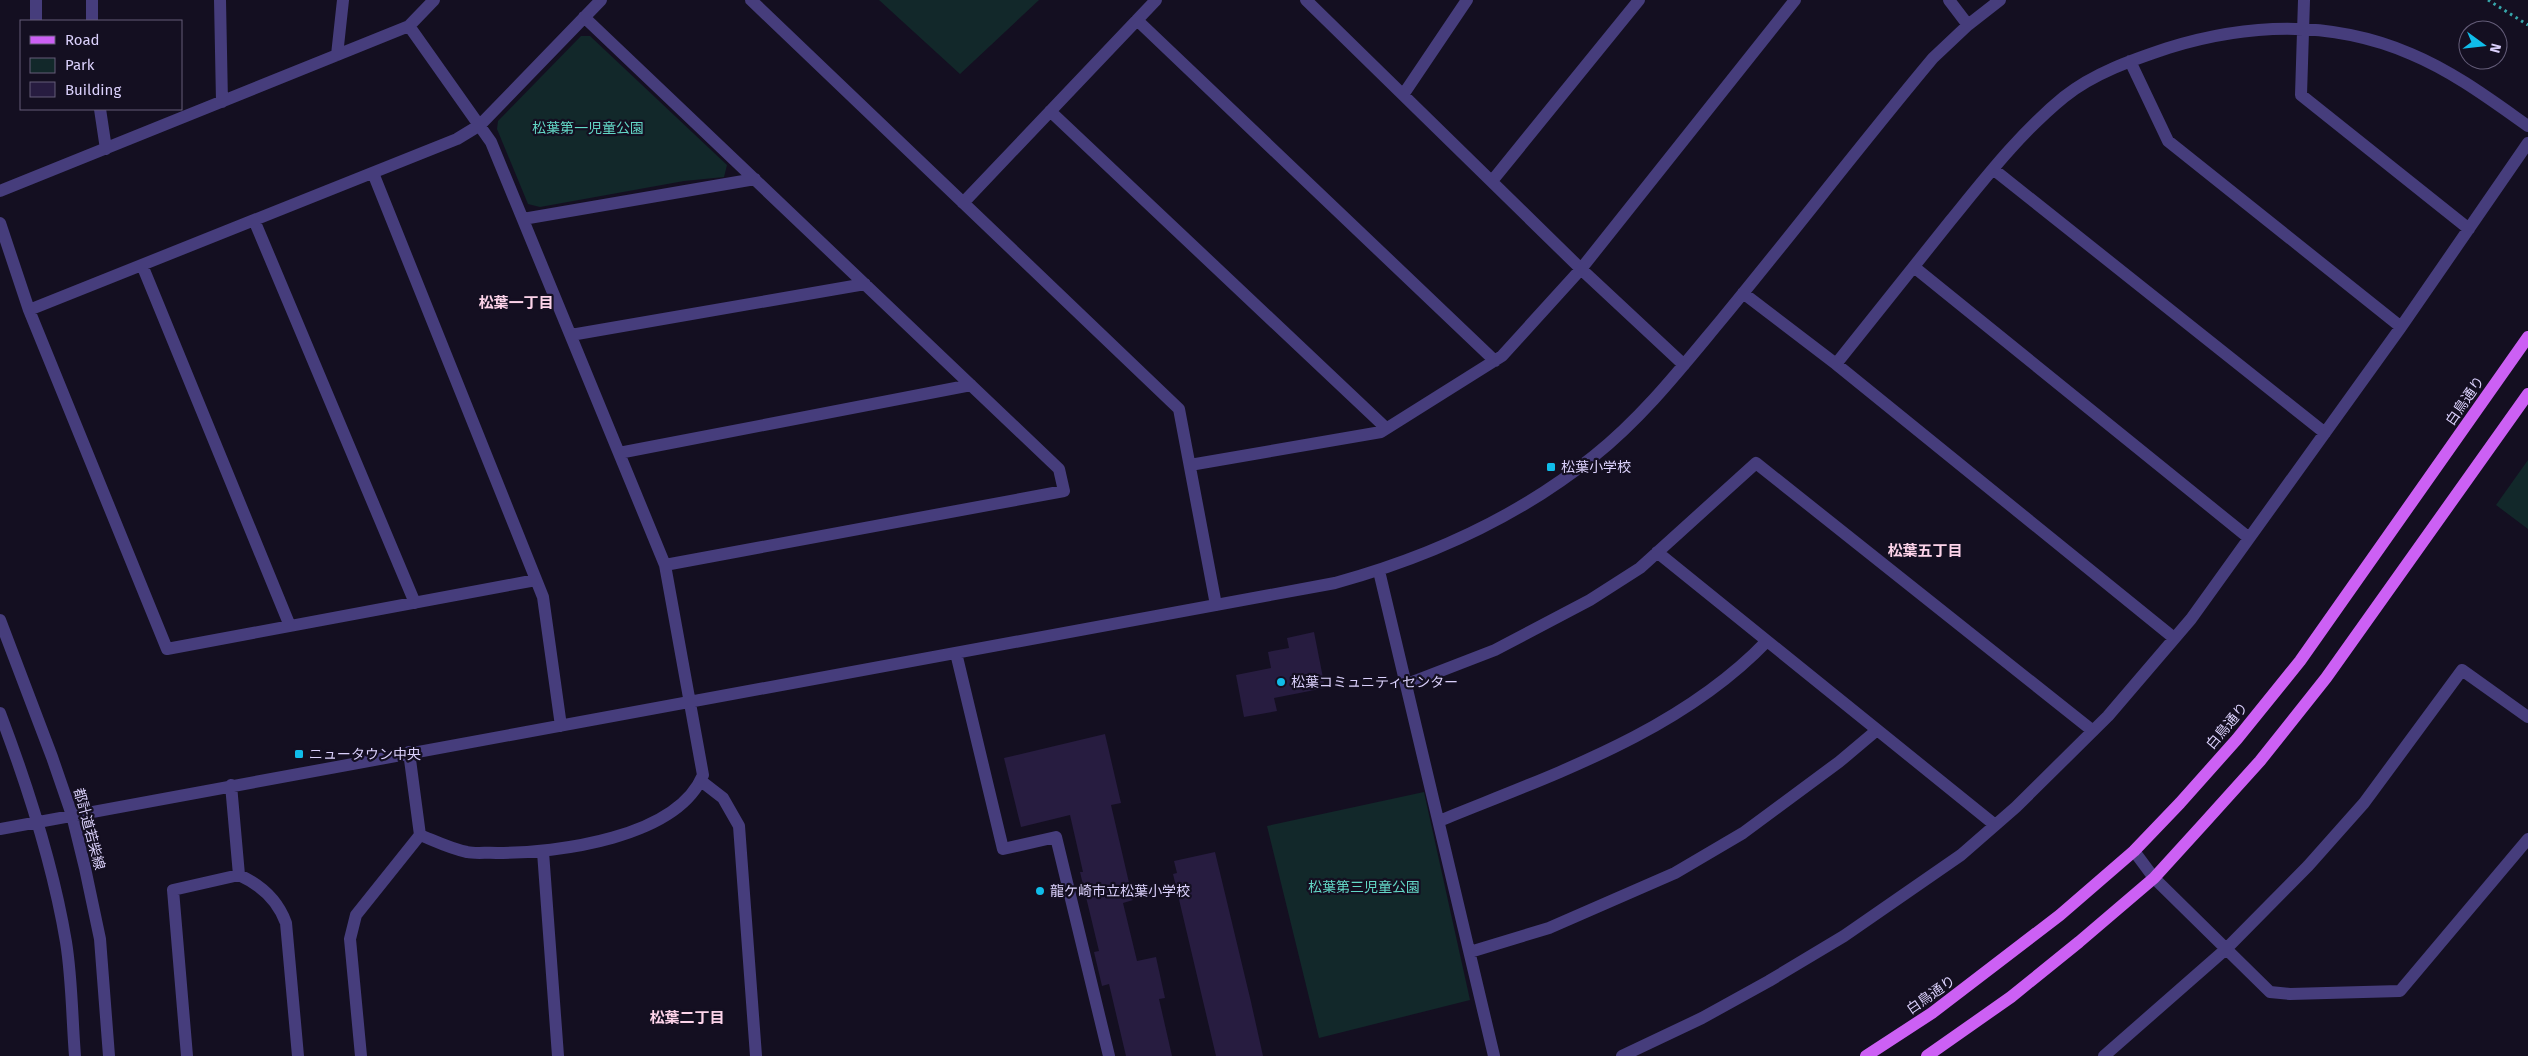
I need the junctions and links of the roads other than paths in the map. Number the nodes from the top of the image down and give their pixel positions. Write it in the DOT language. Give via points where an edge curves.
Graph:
graph roads {
  1 [pos="36,0"];
  2 [pos="92,0"];
  3 [pos="220,0"];
  4 [pos="343,0"];
  5 [pos="434,0"];
  6 [pos="601,0"];
  7 [pos="751,0"];
  8 [pos="1156,0"];
  9 [pos="1468,0"];
  10 [pos="1639,0"];
  11 [pos="1795,0"];
  12 [pos="1949,0"];
  13 [pos="2000,0"];
  14 [pos="2304,0"];
  15 [pos="1313,3"];
  16 [pos="584,17"];
  17 [pos="36,20"];
  18 [pos="92,20"];
  19 [pos="1137,20"];
  20 [pos="1968,25"];
  21 [pos="409,26"];
  22 [pos="2303,28"];
  23 [pos="337,55"];
  24 [pos="2130,61"];
  25 [pos="1403,94"];
  26 [pos="222,102"];
  27 [pos="100,110"];
  28 [pos="1050,111"];
  29 [pos="480,125"];
  30 [pos="2528,126"];
  31 [pos="2528,143"];
  32 [pos="106,149"];
  33 [pos="1993,169"];
  34 [pos="373,173"];
  35 [pos="755,179"];
  36 [pos="1492,181"];
  37 [pos="0,191"];
  38 [pos="963,203"];
  39 [pos="523,219"];
  40 [pos="254,220"];
  41 [pos="0,223"];
  42 [pos="2469,229"];
  43 [pos="142,265"];
  44 [pos="1914,266"];
  45 [pos="1581,269"];
  46 [pos="865,284"];
  47 [pos="1743,293"];
  48 [pos="29,310"];
  49 [pos="2401,327"];
  50 [pos="571,335"];
  51 [pos="2528,337"];
  52 [pos="1494,361"];
  53 [pos="1836,364"];
  54 [pos="1684,365"];
  55 [pos="971,385"];
  56 [pos="2528,394"];
  57 [pos="1386,428"];
  58 [pos="2325,433"];
  59 [pos="619,453"];
  60 [pos="1190,465"];
  61 [pos="2249,538"];
  62 [pos="1658,552"];
  63 [pos="665,565"];
  64 [pos="1378,571"];
  65 [pos="536,580"];
  66 [pos="415,603"];
  67 [pos="1216,605"];
  68 [pos="0,620"];
  69 [pos="290,626"];
  70 [pos="2174,638"];
  71 [pos="1768,641"];
  72 [pos="956,653"];
  73 [pos="1407,684"];
  74 [pos="691,702"];
  75 [pos="0,713"];
  76 [pos="2528,717"];
  77 [pos="561,726"];
  78 [pos="1877,730"];
  79 [pos="2093,731"];
  80 [pos="409,752"];
  81 [pos="701,780"];
  82 [pos="231,785"];
  83 [pos="72,815"];
  84 [pos="1439,821"];
  85 [pos="36,822"];
  86 [pos="1995,826"];
  87 [pos="0,828"];
  88 [pos="420,835"];
  89 [pos="2528,839"];
  90 [pos="2134,851"];
  91 [pos="543,852"];
  92 [pos="239,876"];
  93 [pos="2154,878"];
  94 [pos="2226,949"];
  95 [pos="1470,952"];
  96 [pos="75,1056"];
  97 [pos="109,1056"];
  98 [pos="187,1056"];
  99 [pos="298,1056"];
  100 [pos="361,1056"];
  101 [pos="558,1056"];
  102 [pos="756,1056"];
  103 [pos="1108,1056"];
  104 [pos="1494,1056"];
  105 [pos="1622,1056"];
  106 [pos="1866,1056"];
  107 [pos="1927,1056"];
  108 [pos="2104,1056"];
  1 -- 17 [label="street"];
  2 -- 18 [label="street"];
  3 -- 26 [label="street"];
  4 -- 23 [label="street"];
  5 -- 21 [label="street"];
  6 -- 16 [label="street"];
  7 -- 38 [label="street"];
  8 -- 19 [label="street"];
  9 -- 25 [label="street"];
  10 -- 36 [label="street"];
  11 -- 45 [label="street"];
  12 -- 20 [label="street"];
  13 -- 20 [label="street"];
  14 -- 22 [label="street"];
  15 -- 25 [label="street"];
  16 -- 29 [label="street"];
  16 -- 35 [label="street"];
  19 -- 28 [label="street"];
  19 -- 52 [label="street"];
  20 -- 47 [label="street" via="1933,58"];
  21 -- 23 [label="street"];
  21 -- 29 [label="street"];
  22 -- 24 [label="street" via="2236,32 2194,40"];
  22 -- 30 [label="street" via="2386,44 2413,54 2462,80"];
  22 -- 42 [label="street" via="2301,95"];
  23 -- 26 [label="street"];
  24 -- 33 [label="street" via="2092,78 2065,96"];
  24 -- 49 [label="street" via="2168,141"];
  25 -- 36 [label="street"];
  26 -- 32 [label="street"];
  27 -- 32 [label="street"];
  28 -- 38 [label="street"];
  28 -- 57 [label="street"];
  29 -- 34 [label="street" via="457,139"];
  29 -- 39 [label="street" via="492,142"];
  31 -- 42 [label="street"];
  32 -- 37 [label="street"];
  33 -- 44 [label="street"];
  33 -- 58 [label="street"];
  34 -- 40 [label="street"];
  34 -- 65 [label="street"];
  35 -- 39 [label="street"];
  35 -- 46 [label="street"];
  36 -- 45 [label="street"];
  38 -- 60 [label="street" via="1179,409"];
  39 -- 50 [label="street"];
  40 -- 43 [label="street"];
  40 -- 66 [label="street"];
  41 -- 48 [label="street"];
  42 -- 49 [label="street"];
  43 -- 48 [label="street"];
  43 -- 69 [label="street"];
  44 -- 53 [label="street"];
  44 -- 61 [label="street"];
  45 -- 52 [label="street"];
  45 -- 54 [label="street"];
  46 -- 50 [label="street"];
  46 -- 55 [label="street"];
  47 -- 53 [label="street"];
  47 -- 54 [label="street"];
  48 -- 69 [label="street" via="167,649"];
  49 -- 58 [label="street"];
  50 -- 59 [label="street"];
  51 -- 90 [label="main road, 白鳥通り" via="2300,662 2237,739"];
  52 -- 57 [label="street"];
  53 -- 70 [label="street"];
  54 -- 64 [label="street" via="1622,432 1522,507 1455,541"];
  55 -- 59 [label="street"];
  55 -- 63 [label="street" via="1059,469 1064,491"];
  56 -- 93 [label="main road" via="2326,678 2260,761"];
  57 -- 60 [label="street" via="1380,432"];
  58 -- 61 [label="street"];
  59 -- 63 [label="street"];
  60 -- 67 [label="street"];
  61 -- 70 [label="street"];
  62 -- 71 [label="street"];
  62 -- 73 [label="street" via="1640,568 1590,600 1528,634"];
  62 -- 79 [label="street" via="1756,463"];
  63 -- 74 [label="street"];
  64 -- 67 [label="street" via="1335,583"];
  64 -- 73 [label="street"];
  65 -- 66 [label="street"];
  65 -- 77 [label="street" via="543,597"];
  66 -- 69 [label="street"];
  67 -- 72 [label="street"];
  68 -- 83 [label="street, 都計道若柴線"];
  70 -- 79 [label="street"];
  71 -- 78 [label="street"];
  71 -- 84 [label="street" via="1746,663 1688,705 1628,740 1567,769"];
  72 -- 74 [label="street"];
  72 -- 103 [label="street" via="1003,849 1056,837"];
  73 -- 84 [label="street"];
  74 -- 77 [label="street"];
  74 -- 81 [label="street" via="702,763"];
  75 -- 85 [label="street"];
  76 -- 94 [label="street" via="2462,670 2364,803 2308,866"];
  77 -- 80 [label="street"];
  78 -- 86 [label="street"];
  78 -- 95 [label="street" via="1744,834 1675,873 1549,928"];
  79 -- 86 [label="street"];
  80 -- 82 [label="street"];
  80 -- 88 [label="street"];
  81 -- 91 [label="street" via="691,797 649,825 605,840"];
  81 -- 102 [label="street" via="723,798 739,826"];
  82 -- 83 [label="street"];
  82 -- 92 [label="street"];
  83 -- 85 [label="street"];
  83 -- 97 [label="street, 都計道若柴線" via="100,940"];
  84 -- 95 [label="street"];
  85 -- 87 [label="street"];
  85 -- 96 [label="street" via="66,944"];
  86 -- 105 [label="street" via="1961,855 1844,936 1702,1018"];
  88 -- 91 [label="street" via="467,852"];
  88 -- 100 [label="street" via="356,915 351,928"];
  89 -- 94 [label="street" via="2400,991 2270,992"];
  90 -- 93 [label="street"];
  90 -- 106 [label="main road, 白鳥通り" via="1990,970"];
  91 -- 101 [label="street"];
  92 -- 98 [label="street" via="173,890"];
  92 -- 99 [label="street" via="269,895 281,909 286,923"];
  93 -- 94 [label="street"];
  93 -- 107 [label="main road" via="2011,997"];
  94 -- 108 [label="street"];
  95 -- 104 [label="street"];
}
